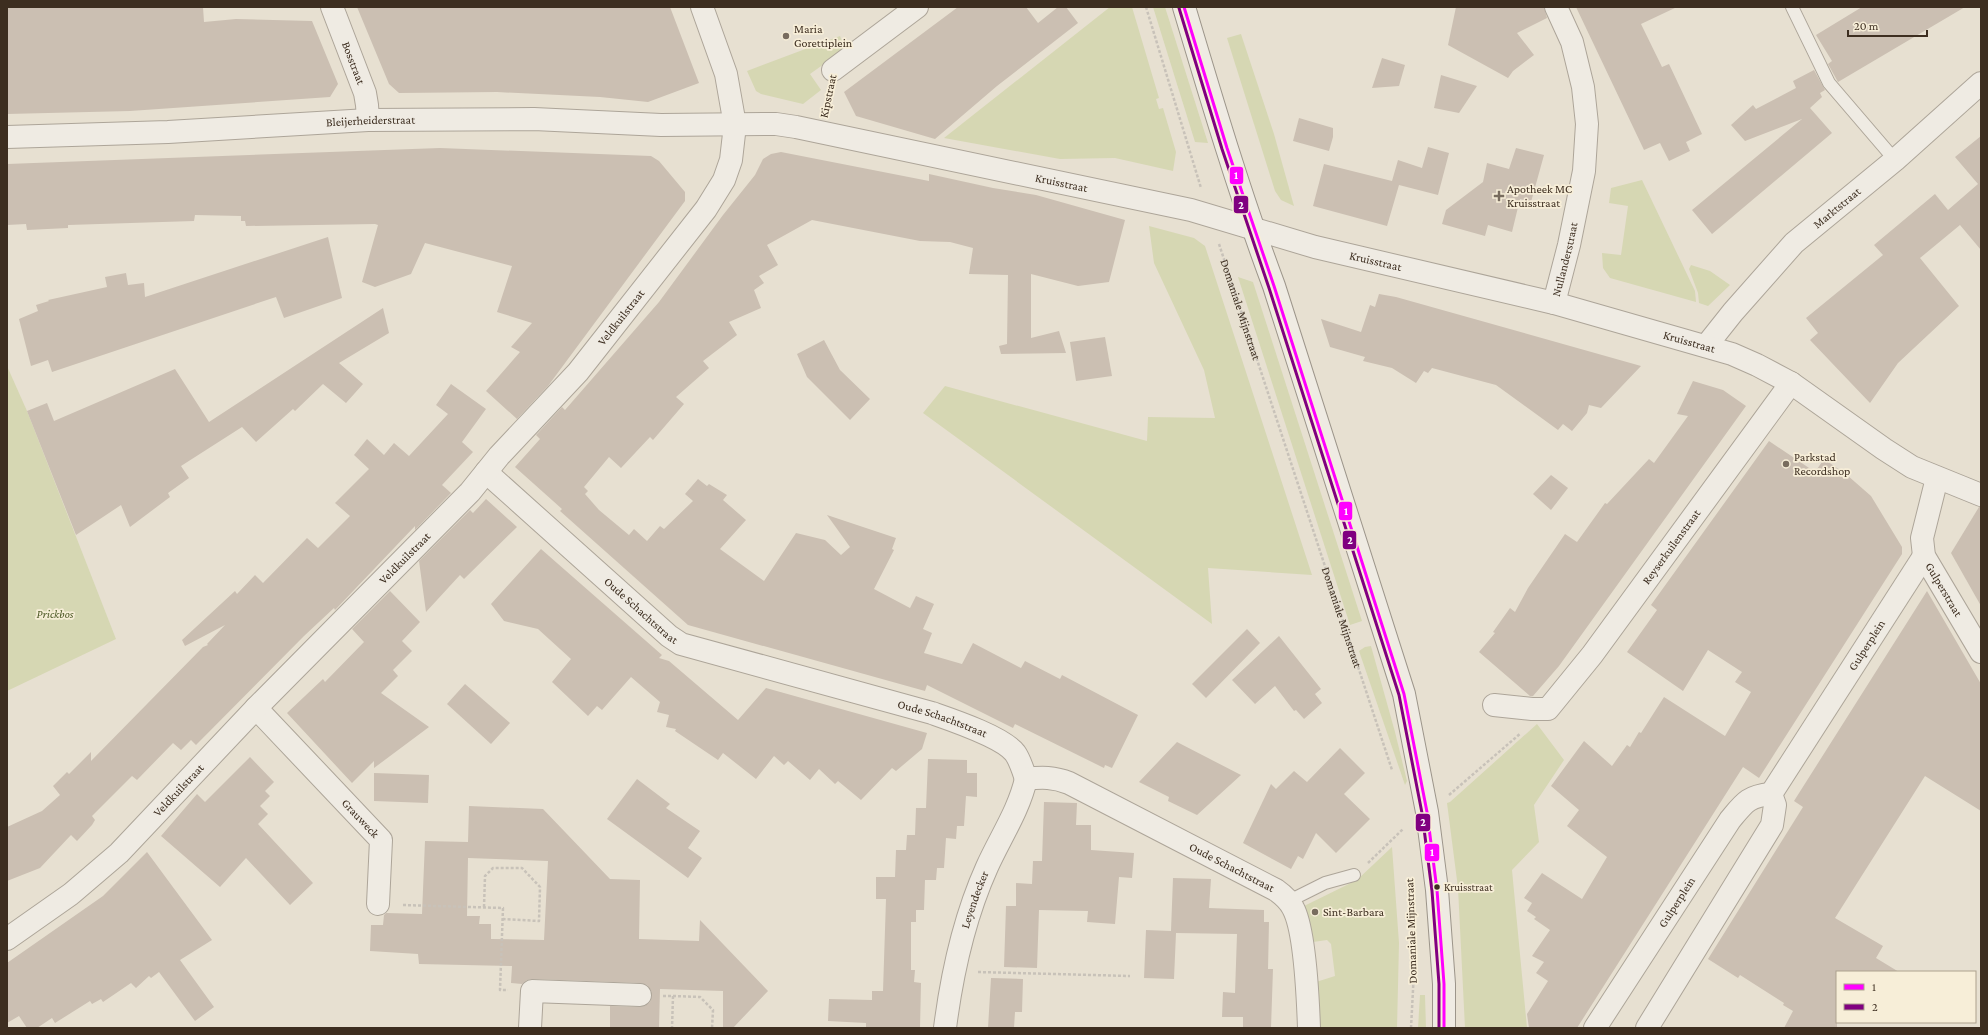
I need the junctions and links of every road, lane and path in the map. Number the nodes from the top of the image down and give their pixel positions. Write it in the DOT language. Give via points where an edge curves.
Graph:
graph roads {
  1 [pos="332,7"];
  2 [pos="702,7"];
  3 [pos="918,7"];
  4 [pos="1146,7"];
  5 [pos="1184,7"];
  6 [pos="1556,7"];
  7 [pos="1792,7"];
  8 [pos="833,70"];
  9 [pos="1981,84"];
  10 [pos="368,120"];
  11 [pos="735,125"];
  12 [pos="820,131"];
  13 [pos="7,137"];
  14 [pos="1895,160"];
  15 [pos="1210,217"];
  16 [pos="1253,230"];
  17 [pos="1554,303"];
  18 [pos="1706,346"];
  19 [pos="1791,383"];
  20 [pos="486,472"];
  21 [pos="1937,478"];
  22 [pos="1981,495"];
  23 [pos="1924,556"];
  24 [pos="1981,652"];
  25 [pos="1494,705"];
  26 [pos="256,708"];
  27 [pos="1548,709"];
  28 [pos="1393,772"];
  29 [pos="1026,779"];
  30 [pos="1771,794"];
  31 [pos="1427,812"];
  32 [pos="1406,835"];
  33 [pos="1354,875"];
  34 [pos="1289,901"];
  35 [pos="378,904"];
  36 [pos="484,907"];
  37 [pos="1412,914"];
  38 [pos="503,920"];
  39 [pos="7,939"];
  40 [pos="954,971"];
  41 [pos="1130,976"];
  42 [pos="532,991"];
  43 [pos="640,994"];
  44 [pos="673,996"];
  45 [pos="530,1028"];
  46 [pos="712,1028"];
  47 [pos="945,1028"];
  48 [pos="1309,1028"];
  49 [pos="1411,1028"];
  50 [pos="1444,1028"];
  51 [pos="1595,1028"];
  52 [pos="1647,1028"];
  1 -- 10 [label="street, Bosstraat" via="365,93"];
  2 -- 11 [label="street, Veldkuilstraat" via="726,74"];
  3 -- 8 [label="street, Kipstraat"];
  4 -- 15 [label="path, Domaniale Mijnstraat"];
  5 -- 16 [label="street"];
  6 -- 17 [label="street, Nullanderstraat" via="1572,42 1583,87 1588,124 1584,171"];
  7 -- 14 [label="lane" via="1829,83"];
  8 -- 12 [label="path, Kipstraat"];
  9 -- 14 [label="street, Marktstraat"];
  10 -- 11 [label="street, Bleijerheiderstraat" via="534,119 661,125"];
  10 -- 13 [label="street, Bleijerheiderstraat" via="168,132"];
  11 -- 12 [label="street, Kruisstraat" via="776,124"];
  11 -- 20 [label="street, Veldkuilstraat" via="731,160 724,180 706,209 578,372"];
  12 -- 15 [label="street, Kruisstraat" via="1191,210"];
  14 -- 18 [label="street, Marktstraat" via="1794,243"];
  15 -- 16 [label="street, Kruisstraat"];
  15 -- 28 [label="path, Domaniale Mijnstraat"];
  16 -- 17 [label="street, Kruisstraat"];
  16 -- 31 [label="street" via="1274,286 1404,694"];
  17 -- 18 [label="street, Kruisstraat"];
  18 -- 19 [label="street, Kruisstraat" via="1757,364"];
  19 -- 21 [label="street, Kruisstraat" via="1884,448"];
  19 -- 27 [label="street, Reyserkuilenstraat" via="1592,655"];
  20 -- 26 [label="street, Veldkuilstraat" via="470,492"];
  20 -- 29 [label="street, Oude Schachtstraat" via="681,644 958,722 1005,744 1015,753"];
  21 -- 22 [label="street, Kruisstraat"];
  21 -- 23 [label="street, Gulperstraat" via="1922,538"];
  23 -- 24 [label="street, Gulperstraat"];
  23 -- 30 [label="street, Gulperplein"];
  25 -- 27 [label="street" via="1532,710"];
  26 -- 35 [label="street, Grauweck" via="381,840"];
  26 -- 39 [label="street, Veldkuilstraat" via="119,853 71,894"];
  27 -- 31 [label="path"];
  29 -- 34 [label="street, Oude Schachtstraat" via="1057,778 1276,890"];
  29 -- 40 [label="street, Leyendecker" via="1023,794 986,868 970,912"];
  30 -- 51 [label="street, Gulperplein" via="1751,798 1730,820"];
  30 -- 52 [label="street" via="1774,806 1772,825"];
  31 -- 50 [label="street" via="1437,890 1444,984"];
  32 -- 33 [label="path" via="1405,827"];
  33 -- 34 [label="lane" via="1325,883"];
  34 -- 48 [label="street, Oude Schachtstraat" via="1296,916 1300,935"];
  35 -- 36 [label="path"];
  36 -- 38 [label="path" via="503,908"];
  36 -- 38 [label="path" via="486,876 493,868 522,868 540,887 539,921"];
  37 -- 49 [label="path, Domaniale Mijnstraat" via="1414,971"];
  38 -- 42 [label="path" via="500,990"];
  40 -- 41 [label="path"];
  40 -- 47 [label="street, Leyendecker"];
  42 -- 43 [label="street"];
  42 -- 45 [label="street"];
  44 -- 46 [label="path" via="700,997 713,1010"];
}
